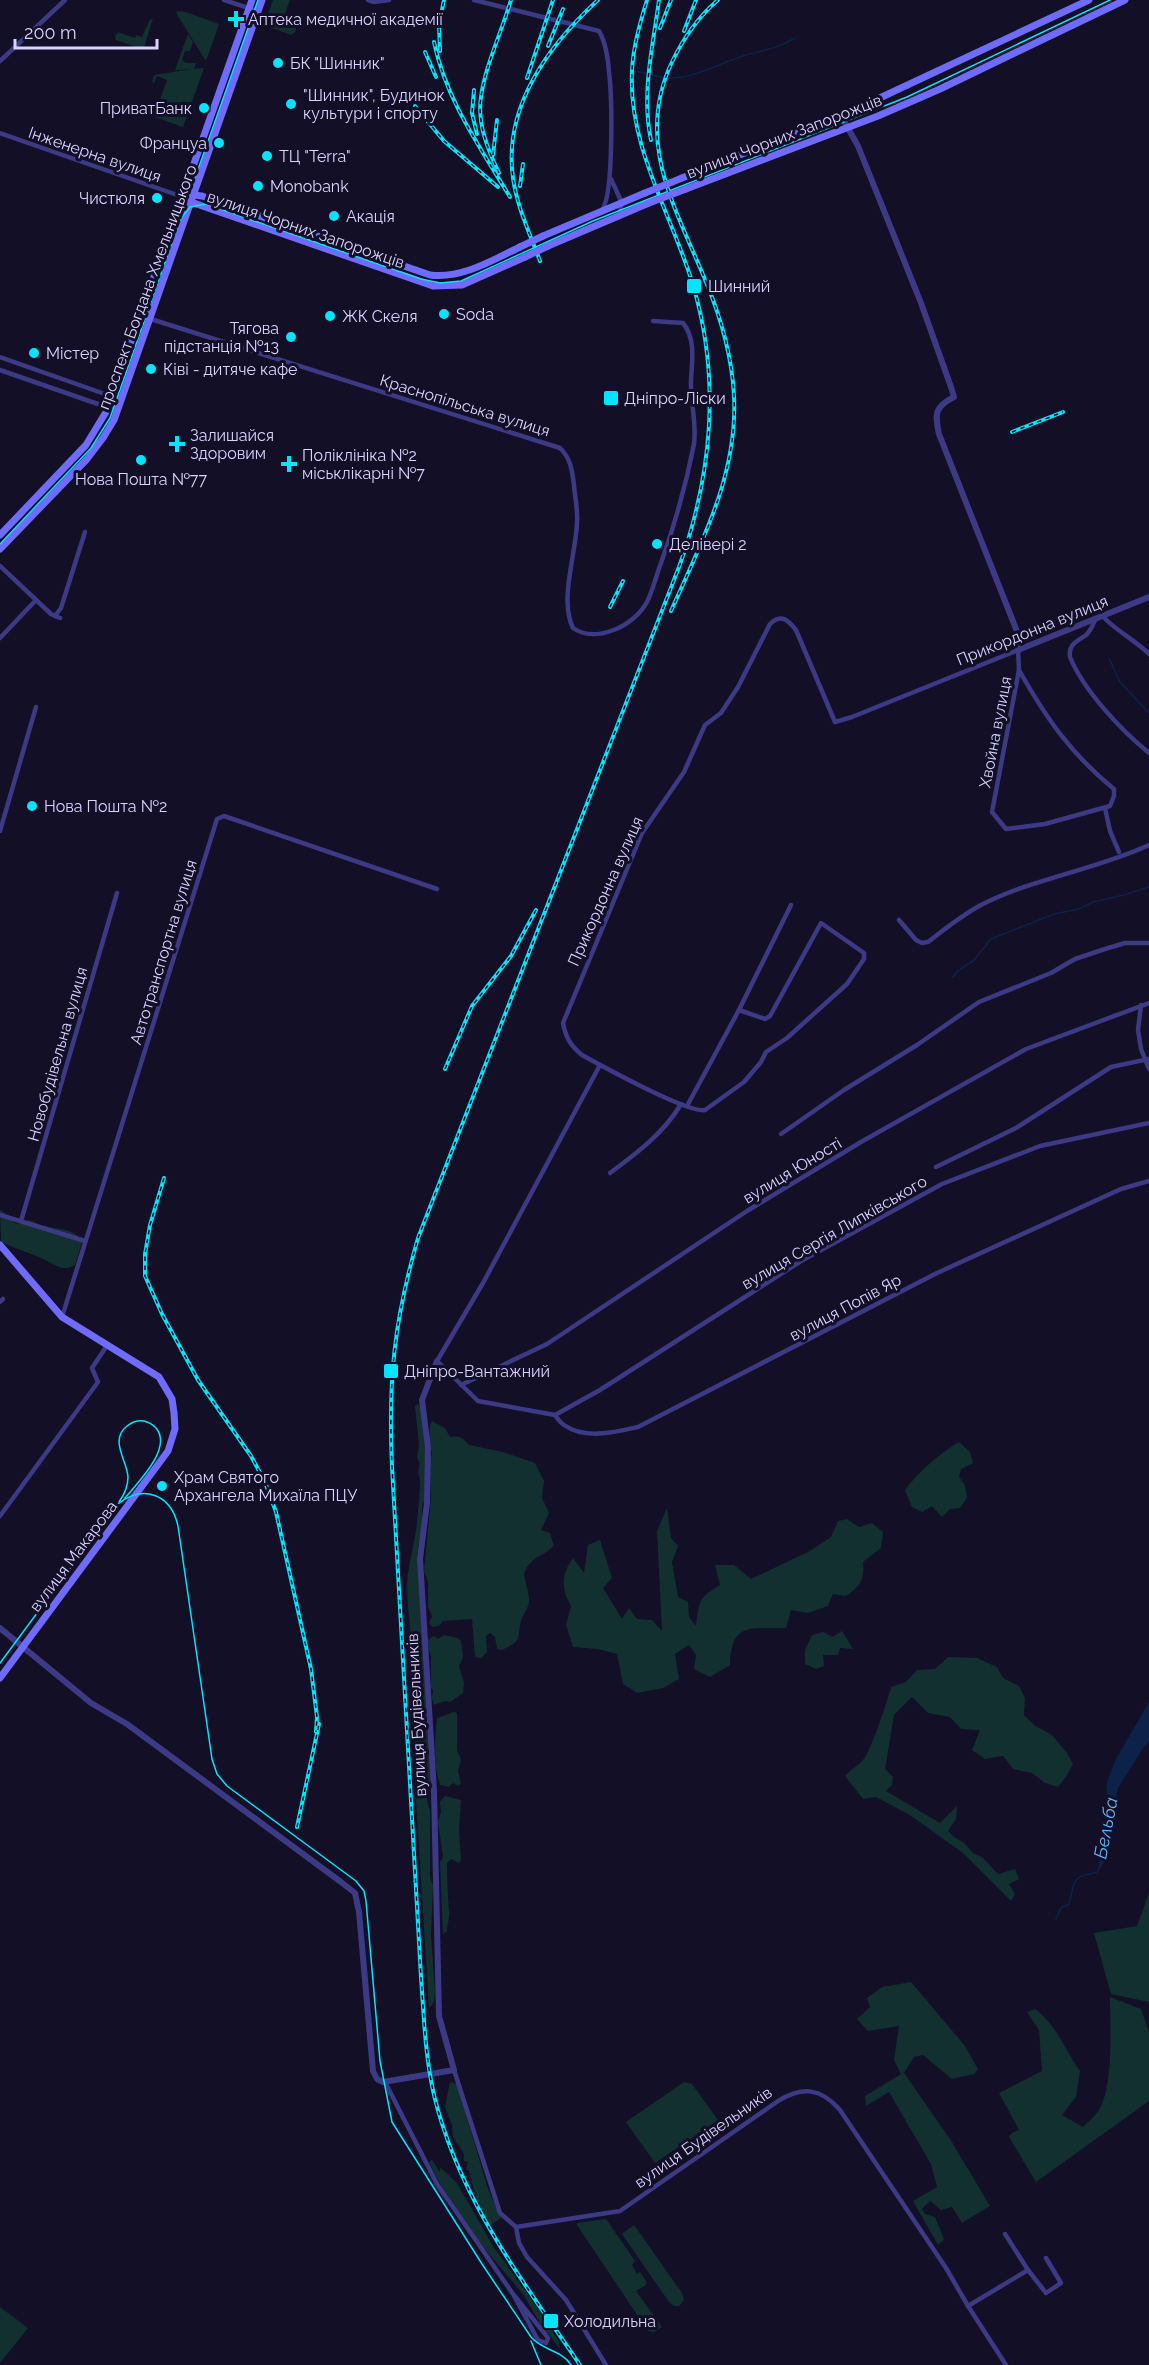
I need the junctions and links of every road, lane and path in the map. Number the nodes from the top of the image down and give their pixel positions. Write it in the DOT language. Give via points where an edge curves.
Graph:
graph roads {
  1 [pos="65,0"];
  2 [pos="224,0"];
  3 [pos="252,0"];
  4 [pos="262,0"];
  5 [pos="368,0"];
  6 [pos="389,0"];
  7 [pos="474,0"];
  8 [pos="1089,0"];
  9 [pos="1125,0"];
  10 [pos="249,8"];
  11 [pos="258,11"];
  12 [pos="996,45"];
  13 [pos="1002,58"];
  14 [pos="0,61"];
  15 [pos="840,114"];
  16 [pos="210,117"];
  17 [pos="220,120"];
  18 [pos="846,128"];
  19 [pos="0,133"];
  20 [pos="610,177"];
  21 [pos="194,195"];
  22 [pos="183,197"];
  23 [pos="191,203"];
  24 [pos="621,203"];
  25 [pos="602,210"];
  26 [pos="254,215"];
  27 [pos="619,215"];
  28 [pos="251,223"];
  29 [pos="141,316"];
  30 [pos="150,320"];
  31 [pos="653,321"];
  32 [pos="0,357"];
  33 [pos="0,370"];
  34 [pos="112,396"];
  35 [pos="122,400"];
  36 [pos="108,407"];
  37 [pos="118,411"];
  38 [pos="85,532"];
  39 [pos="0,535"];
  40 [pos="0,549"];
  41 [pos="0,566"];
  42 [pos="1149,597"];
  43 [pos="36,600"];
  44 [pos="1103,615"];
  45 [pos="1096,618"];
  46 [pos="0,638"];
  47 [pos="1018,650"];
  48 [pos="1149,654"];
  49 [pos="1019,670"];
  50 [pos="36,707"];
  51 [pos="1149,753"];
  52 [pos="1105,808"];
  53 [pos="2,817"];
  54 [pos="0,831"];
  55 [pos="1149,845"];
  56 [pos="1119,852"];
  57 [pos="438,890"];
  58 [pos="117,893"];
  59 [pos="791,905"];
  60 [pos="899,920"];
  61 [pos="1149,943"];
  62 [pos="1149,1003"];
  63 [pos="1141,1005"];
  64 [pos="739,1010"];
  65 [pos="1148,1059"];
  66 [pos="600,1065"];
  67 [pos="1149,1069"];
  68 [pos="684,1105"];
  69 [pos="1149,1123"];
  70 [pos="781,1134"];
  71 [pos="936,1167"];
  72 [pos="610,1173"];
  73 [pos="1149,1181"];
  74 [pos="0,1215"];
  75 [pos="21,1221"];
  76 [pos="85,1240"];
  77 [pos="0,1245"];
  78 [pos="62,1317"];
  79 [pos="108,1344"];
  80 [pos="437,1361"];
  81 [pos="461,1385"];
  82 [pos="555,1415"];
  83 [pos="0,1516"];
  84 [pos="0,1628"];
  85 [pos="22,1647"];
  86 [pos="0,1678"];
  87 [pos="454,2070"];
  88 [pos="385,2082"];
  89 [pos="516,2227"];
  90 [pos="1005,2234"];
  91 [pos="1046,2258"];
  92 [pos="1028,2270"];
  93 [pos="513,2294"];
  94 [pos="968,2307"];
  95 [pos="606,2365"];
  96 [pos="1006,2365"];
  1 -- 14 [label="street"];
  2 -- 10 [label="street"];
  3 -- 10 [label="main road, проспект Богдана Хмельницького"];
  4 -- 11 [label="main road, проспект Богдана Хмельницького"];
  5 -- 6 [label="street"];
  7 -- 20 [label="street" via="599,31 610,73"];
  8 -- 12 [label="main road, вулиця Чорних Запорожців"];
  9 -- 13 [label="main road, вулиця Чорних Запорожців"];
  10 -- 11 [label="street"];
  10 -- 16 [label="main road, проспект Богдана Хмельницького"];
  11 -- 17 [label="main road, проспект Богдана Хмельницького"];
  12 -- 13 [label="main road"];
  12 -- 15 [label="main road, вулиця Чорних Запорожців"];
  13 -- 18 [label="main road, вулиця Чорних Запорожців"];
  15 -- 18 [label="street"];
  15 -- 24 [label="main road, вулиця Чорних Запорожців, bridge"];
  16 -- 17 [label="main road"];
  16 -- 22 [label="main road, проспект Богдана Хмельницького"];
  17 -- 21 [label="main road, проспект Богдана Хмельницького"];
  18 -- 27 [label="main road, вулиця Чорних Запорожців, bridge"];
  18 -- 47 [label="street" via="858,146 951,387 954,397 944,402 936,415 939,434 1018,634"];
  19 -- 22 [label="street, Інженерна вулиця"];
  20 -- 24 [label="street"];
  20 -- 25 [label="street"];
  21 -- 22 [label="main road, вулиця Чорних Запорожців"];
  21 -- 23 [label="main road, проспект Богдана Хмельницького"];
  21 -- 26 [label="main road, вулиця Чорних Запорожців"];
  22 -- 23 [label="main road, вулиця Чорних Запорожців"];
  22 -- 29 [label="main road, проспект Богдана Хмельницького"];
  23 -- 28 [label="main road, вулиця Чорних Запорожців"];
  23 -- 30 [label="main road, проспект Богдана Хмельницького"];
  24 -- 25 [label="main road, вулиця Чорних Запорожців"];
  24 -- 27 [label="street"];
  25 -- 26 [label="main road, вулиця Чорних Запорожців, bridge" via="470,269 435,275"];
  26 -- 28 [label="main road"];
  27 -- 28 [label="main road, вулиця Чорних Запорожців, bridge" via="462,285 433,286"];
  29 -- 30 [label="street, Краснопільська вулиця"];
  29 -- 34 [label="main road, проспект Богдана Хмельницького"];
  30 -- 31 [label="street, Краснопільська вулиця" via="560,448 568,456 577,510 568,619 573,628 590,635 615,630 643,608 684,496 694,437 690,332 683,323"];
  30 -- 35 [label="main road, проспект Богдана Хмельницького"];
  32 -- 34 [label="street"];
  33 -- 36 [label="street"];
  34 -- 35 [label="street"];
  34 -- 36 [label="main road, проспект Богдана Хмельницького"];
  35 -- 37 [label="main road, проспект Богдана Хмельницького"];
  36 -- 37 [label="street"];
  36 -- 39 [label="main road, проспект Богдана Хмельницького" via="86,445"];
  37 -- 40 [label="main road, проспект Богдана Хмельницького" via="94,450"];
  38 -- 43 [label="street" via="57,617"];
  41 -- 43 [label="street"];
  42 -- 44 [label="street, Прикордонна вулиця"];
  43 -- 46 [label="street"];
  44 -- 45 [label="street, Прикордонна вулиця"];
  44 -- 48 [label="street"];
  45 -- 47 [label="street, Прикордонна вулиця"];
  45 -- 51 [label="street" via="1071,648 1070,657 1112,717"];
  47 -- 49 [label="street"];
  47 -- 66 [label="street, Прикордонна вулиця" via="835,722 796,630 788,620 775,619 758,643 738,687 721,713 705,725 684,772 642,833 581,976 563,1023 571,1047"];
  49 -- 52 [label="street, Хвойна вулиця" via="1070,749 1114,789 1113,802"];
  49 -- 52 [label="street, Хвойна вулиця" via="992,812 1006,829 1012,829"];
  50 -- 53 [label="street"];
  52 -- 56 [label="street"];
  53 -- 54 [label="street"];
  55 -- 60 [label="street" via="981,905 928,942 916,940"];
  57 -- 76 [label="street, Автотранспортна вулиця" via="220,816"];
  58 -- 75 [label="street, Новобудівельна вулиця"];
  59 -- 64 [label="street"];
  61 -- 70 [label="street" via="1125,943 1075,959 979,1002"];
  62 -- 63 [label="street, вулиця Юності"];
  63 -- 65 [label="street" via="1138,1030 1141,1049"];
  63 -- 81 [label="street, вулиця Юності" via="1026,1049 747,1211 547,1344"];
  64 -- 68 [label="street"];
  64 -- 68 [label="street" via="765,1019 770,1016 821,924 864,953 847,984 766,1052 744,1082 700,1112"];
  65 -- 67 [label="street"];
  65 -- 71 [label="street, вулиця Сергія Липківського" via="1111,1067 1016,1128"];
  66 -- 68 [label="street"];
  66 -- 80 [label="street"];
  68 -- 72 [label="street" via="644,1148"];
  69 -- 82 [label="street, вулиця Сергія Липківського" via="1040,1146 942,1184 801,1261"];
  73 -- 82 [label="street, вулиця Попів Яр" via="1111,1193 938,1273 638,1427 610,1434 584,1432 564,1426"];
  74 -- 75 [label="street"];
  75 -- 76 [label="street"];
  76 -- 78 [label="street, Автотранспортна вулиця"];
  77 -- 78 [label="main road"];
  78 -- 79 [label="main road"];
  79 -- 83 [label="street" via="92,1368 98,1382"];
  79 -- 85 [label="main road, вулиця Макарова" via="159,1377 172,1399 175,1429 168,1452"];
  80 -- 81 [label="street"];
  80 -- 87 [label="street, вулиця Будівельників" via="422,1400 428,1448 420,1559 434,1791 440,2016"];
  81 -- 82 [label="street" via="478,1401"];
  84 -- 85 [label="street"];
  85 -- 86 [label="main road, вулиця Макарова"];
  85 -- 88 [label="street" via="91,1703 127,1724 355,1893 373,2071 377,2079"];
  87 -- 88 [label="street"];
  87 -- 89 [label="street, вулиця Будівельників" via="496,2205"];
  88 -- 93 [label="street" via="437,2184"];
  89 -- 94 [label="street, вулиця Будівельників" via="620,2211 778,2101 816,2091 840,2110"];
  89 -- 95 [label="street, вулиця Будівельників" via="527,2256 566,2300"];
  90 -- 92 [label="street"];
  91 -- 92 [label="street" via="1061,2283 1046,2293"];
  92 -- 94 [label="street"];
  93 -- 93 [label="street" via="538,2340 546,2343 548,2338"];
  94 -- 96 [label="street"];
}
